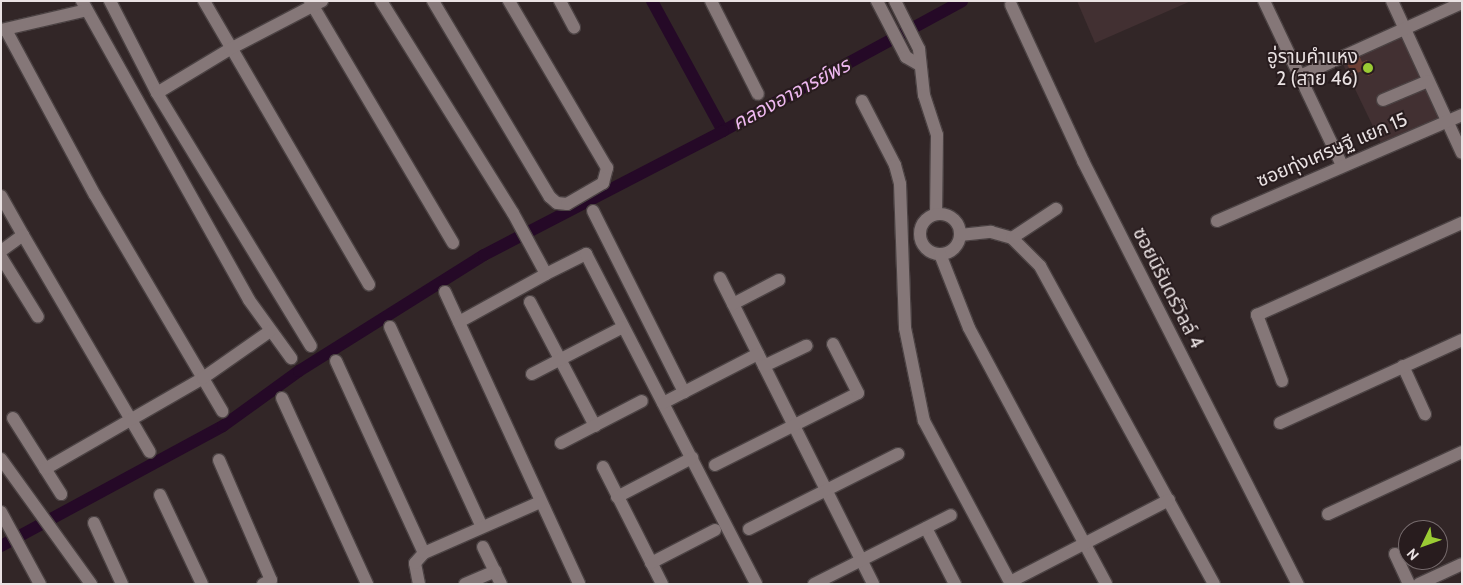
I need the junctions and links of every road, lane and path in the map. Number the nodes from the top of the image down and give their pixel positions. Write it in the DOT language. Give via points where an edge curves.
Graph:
graph roads {
  1 [pos="110,1"];
  2 [pos="204,1"];
  3 [pos="381,1"];
  4 [pos="433,1"];
  5 [pos="509,1"];
  6 [pos="560,1"];
  7 [pos="711,1"];
  8 [pos="877,1"];
  9 [pos="895,1"];
  10 [pos="1264,1"];
  11 [pos="1392,1"];
  12 [pos="315,3"];
  13 [pos="1462,3"];
  14 [pos="84,5"];
  15 [pos="1011,5"];
  16 [pos="574,27"];
  17 [pos="1404,28"];
  18 [pos="4,30"];
  19 [pos="230,49"];
  20 [pos="918,64"];
  21 [pos="1300,76"];
  22 [pos="1428,81"];
  23 [pos="157,93"];
  24 [pos="758,94"];
  25 [pos="1383,100"];
  26 [pos="862,101"];
  27 [pos="1462,115"];
  28 [pos="1447,121"];
  29 [pos="1462,153"];
  30 [pos="1342,165"];
  31 [pos="1,196"];
  32 [pos="1056,209"];
  33 [pos="593,211"];
  34 [pos="936,214"];
  35 [pos="1217,221"];
  36 [pos="1462,223"];
  37 [pos="902,233"];
  38 [pos="23,235"];
  39 [pos="960,235"];
  40 [pos="920,237"];
  41 [pos="1012,238"];
  42 [pos="453,243"];
  43 [pos="1,251"];
  44 [pos="940,254"];
  45 [pos="1,257"];
  46 [pos="546,274"];
  47 [pos="720,278"];
  48 [pos="779,280"];
  49 [pos="369,285"];
  50 [pos="445,292"];
  51 [pos="530,302"];
  52 [pos="733,304"];
  53 [pos="38,317"];
  54 [pos="459,322"];
  55 [pos="390,327"];
  56 [pos="623,327"];
  57 [pos="270,331"];
  58 [pos="1462,340"];
  59 [pos="833,344"];
  60 [pos="311,346"];
  61 [pos="806,346"];
  62 [pos="758,354"];
  63 [pos="292,358"];
  64 [pos="336,360"];
  65 [pos="559,360"];
  66 [pos="764,366"];
  67 [pos="1403,366"];
  68 [pos="532,374"];
  69 [pos="203,378"];
  70 [pos="1282,381"];
  71 [pos="684,392"];
  72 [pos="282,398"];
  73 [pos="642,401"];
  74 [pos="663,403"];
  75 [pos="222,411"];
  76 [pos="1425,414"];
  77 [pos="13,418"];
  78 [pos="133,418"];
  79 [pos="1280,422"];
  80 [pos="595,426"];
  81 [pos="794,426"];
  82 [pos="561,444"];
  83 [pos="150,452"];
  84 [pos="1462,452"];
  85 [pos="898,454"];
  86 [pos="692,458"];
  87 [pos="1,459"];
  88 [pos="219,460"];
  89 [pos="715,465"];
  90 [pos="603,467"];
  91 [pos="45,470"];
  92 [pos="826,491"];
  93 [pos="61,494"];
  94 [pos="160,495"];
  95 [pos="617,497"];
  96 [pos="1169,500"];
  97 [pos="540,502"];
  98 [pos="2,514"];
  99 [pos="1328,514"];
  100 [pos="951,515"];
  101 [pos="94,523"];
  102 [pos="482,526"];
  103 [pos="926,528"];
  104 [pos="749,529"];
  105 [pos="715,530"];
  106 [pos="1084,543"];
  107 [pos="483,547"];
  108 [pos="424,553"];
  109 [pos="1395,554"];
  110 [pos="861,560"];
  111 [pos="651,563"];
  112 [pos="1462,564"];
  113 [pos="495,571"];
  114 [pos="1010,583"];
  115 [pos="40,584"];
  116 [pos="91,584"];
  117 [pos="122,584"];
  118 [pos="202,584"];
  119 [pos="264,584"];
  120 [pos="367,584"];
  121 [pos="419,584"];
  122 [pos="465,584"];
  123 [pos="501,584"];
  124 [pos="579,584"];
  125 [pos="662,584"];
  126 [pos="756,584"];
  127 [pos="814,584"];
  128 [pos="873,584"];
  129 [pos="955,584"];
  130 [pos="1106,584"];
  131 [pos="1214,584"];
  132 [pos="1298,584"];
  133 [pos="1409,584"];
  134 [pos="1419,584"];
  1 -- 23 [label="street"];
  2 -- 19 [label="street"];
  3 -- 46 [label="street" via="503,202 513,213"];
  4 -- 5 [label="street" via="550,197 557,204 567,204 603,183 607,168"];
  6 -- 16 [label="street"];
  7 -- 24 [label="street"];
  8 -- 20 [label="street" via="906,57"];
  9 -- 20 [label="street" via="920,49"];
  10 -- 21 [label="street"];
  11 -- 17 [label="street"];
  12 -- 19 [label="street"];
  12 -- 42 [label="street"];
  13 -- 17 [label="street"];
  14 -- 18 [label="street"];
  14 -- 57 [label="street" via="220,250"];
  15 -- 132 [label="street, ซอยนิรันดร์วิลล์ 4" via="1083,162"];
  17 -- 21 [label="street"];
  17 -- 22 [label="street"];
  18 -- 69 [label="street" via="95,195"];
  19 -- 23 [label="street"];
  19 -- 49 [label="street"];
  20 -- 34 [label="street" via="937,135"];
  21 -- 30 [label="street"];
  22 -- 25 [label="street"];
  22 -- 28 [label="street"];
  23 -- 60 [label="street"];
  26 -- 37 [label="street" via="898,174"];
  27 -- 28 [label="street, ซอยทุ่งเศรษฐี แยก 15"];
  28 -- 29 [label="street"];
  28 -- 30 [label="street, ซอยทุ่งเศรษฐี แยก 15"];
  30 -- 35 [label="street, ซอยทุ่งเศรษฐี แยก 15"];
  31 -- 38 [label="street"];
  32 -- 41 [label="street"];
  33 -- 71 [label="street"];
  34 -- 39 [label="street" via="953,219"];
  34 -- 40 [label="street" via="922,225"];
  36 -- 70 [label="street" via="1257,315"];
  37 -- 40 [label="street"];
  37 -- 114 [label="street" via="904,328 924,421"];
  38 -- 43 [label="street"];
  38 -- 78 [label="street"];
  39 -- 41 [label="street" via="991,232"];
  39 -- 44 [label="street" via="956,246"];
  40 -- 44 [label="street" via="925,247"];
  41 -- 96 [label="street" via="1040,266"];
  44 -- 106 [label="street" via="969,328"];
  45 -- 53 [label="street"];
  46 -- 54 [label="street"];
  46 -- 56 [label="street" via="586,254"];
  47 -- 52 [label="street"];
  48 -- 52 [label="street"];
  50 -- 54 [label="street"];
  51 -- 65 [label="street"];
  52 -- 62 [label="street"];
  54 -- 97 [label="street"];
  55 -- 102 [label="street"];
  56 -- 65 [label="street"];
  56 -- 74 [label="street"];
  57 -- 63 [label="street"];
  57 -- 69 [label="street"];
  58 -- 67 [label="street"];
  59 -- 81 [label="street" via="858,393"];
  61 -- 66 [label="street"];
  62 -- 66 [label="street"];
  62 -- 71 [label="street"];
  64 -- 108 [label="street"];
  65 -- 68 [label="street"];
  65 -- 80 [label="street"];
  66 -- 81 [label="street"];
  67 -- 76 [label="street"];
  67 -- 79 [label="street"];
  69 -- 75 [label="street"];
  69 -- 78 [label="street"];
  71 -- 74 [label="street"];
  72 -- 120 [label="street"];
  73 -- 80 [label="street"];
  74 -- 86 [label="street"];
  77 -- 91 [label="street"];
  78 -- 83 [label="street"];
  78 -- 91 [label="street"];
  80 -- 82 [label="street"];
  81 -- 89 [label="street"];
  81 -- 92 [label="street"];
  84 -- 99 [label="street"];
  85 -- 92 [label="street"];
  86 -- 95 [label="street"];
  86 -- 126 [label="street"];
  87 -- 116 [label="street"];
  88 -- 119 [label="street" via="271,580"];
  90 -- 95 [label="street"];
  91 -- 93 [label="street"];
  92 -- 104 [label="street"];
  92 -- 110 [label="street"];
  94 -- 118 [label="street"];
  95 -- 111 [label="street"];
  96 -- 106 [label="street"];
  96 -- 131 [label="street"];
  97 -- 102 [label="street"];
  97 -- 124 [label="street"];
  98 -- 115 [label="street" via="25,550"];
  100 -- 103 [label="street"];
  101 -- 117 [label="street"];
  102 -- 108 [label="street"];
  103 -- 110 [label="street"];
  103 -- 129 [label="street"];
  105 -- 111 [label="street"];
  106 -- 114 [label="street"];
  106 -- 130 [label="street"];
  107 -- 113 [label="street"];
  108 -- 121 [label="street" via="415,563"];
  109 -- 133 [label="street"];
  110 -- 127 [label="street"];
  110 -- 128 [label="street"];
  111 -- 125 [label="street"];
  112 -- 134 [label="street"];
  113 -- 122 [label="street"];
  113 -- 123 [label="street"];
}
